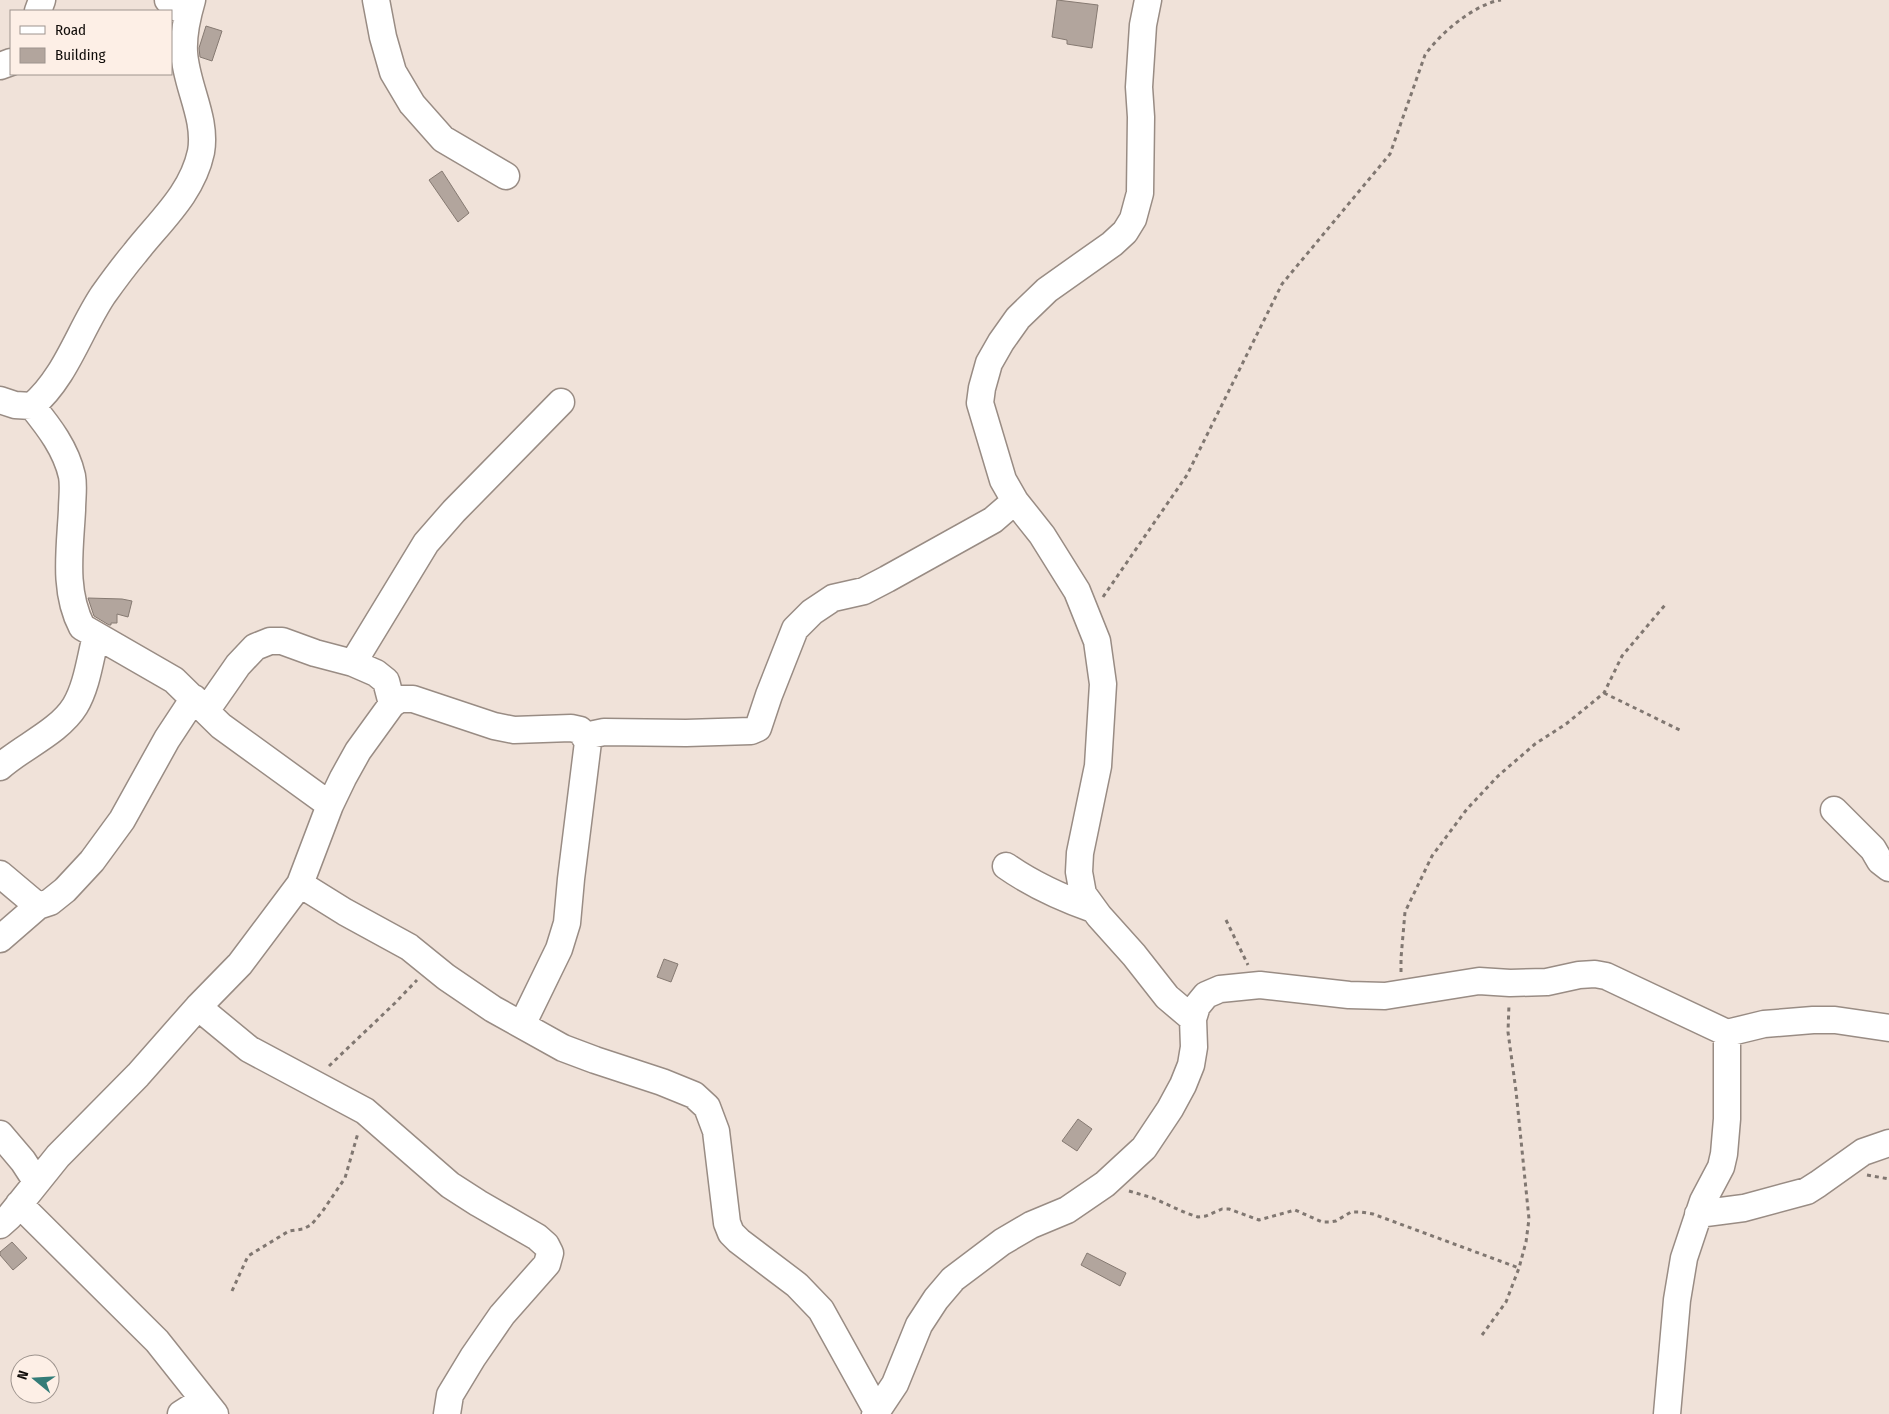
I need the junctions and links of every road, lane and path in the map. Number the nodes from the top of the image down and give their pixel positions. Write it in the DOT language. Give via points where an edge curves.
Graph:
graph roads {
  1 [pos="376,0"];
  2 [pos="1148,0"];
  3 [pos="1501,0"];
  4 [pos="182,4"];
  5 [pos="506,176"];
  6 [pos="0,400"];
  7 [pos="561,402"];
  8 [pos="32,406"];
  9 [pos="1015,501"];
  10 [pos="1665,605"];
  11 [pos="1089,618"];
  12 [pos="96,636"];
  13 [pos="354,663"];
  14 [pos="1604,693"];
  15 [pos="392,704"];
  16 [pos="200,705"];
  17 [pos="1682,731"];
  18 [pos="585,736"];
  19 [pos="0,768"];
  20 [pos="330,805"];
  21 [pos="1834,810"];
  22 [pos="1006,866"];
  23 [pos="1889,868"];
  24 [pos="0,874"];
  25 [pos="300,884"];
  26 [pos="38,906"];
  27 [pos="1093,909"];
  28 [pos="1226,920"];
  29 [pos="0,939"];
  30 [pos="431,964"];
  31 [pos="1510,983"];
  32 [pos="1260,985"];
  33 [pos="1402,994"];
  34 [pos="198,1007"];
  35 [pos="1194,1019"];
  36 [pos="522,1025"];
  37 [pos="1889,1028"];
  38 [pos="1727,1032"];
  39 [pos="312,1082"];
  40 [pos="365,1111"];
  41 [pos="0,1134"];
  42 [pos="1889,1143"];
  43 [pos="36,1181"];
  44 [pos="1105,1184"];
  45 [pos="19,1204"];
  46 [pos="1698,1214"];
  47 [pos="0,1225"];
  48 [pos="1519,1268"];
  49 [pos="232,1291"];
  50 [pos="1482,1335"];
  51 [pos="209,1407"];
  52 [pos="876,1413"];
  53 [pos="181,1414"];
  54 [pos="447,1414"];
  55 [pos="1667,1414"];
  1 -- 5 [label="street" via="393,72 412,104 443,139"];
  2 -- 9 [label="street" via="1139,87 1140,193 1133,219 1112,244 1047,290 1018,318 989,363 984,379 980,403 1003,480"];
  3 -- 11 [label="path" via="1475,10 1434,42 1425,55 1390,154 1282,284 1187,476"];
  4 -- 8 [label="street" via="186,22 184,53 200,120 201,151 194,174 175,207 102,297 74,351 42,398"];
  6 -- 8 [label="street"];
  7 -- 13 [label="street" via="454,510 426,543"];
  8 -- 12 [label="street" via="54,435 73,478 68,562 71,595 74,613 82,627"];
  9 -- 11 [label="street" via="1042,535 1077,591"];
  9 -- 18 [label="street" via="993,520 887,579 864,590 832,598 812,612 795,629 758,728 751,731 686,733 604,732"];
  10 -- 14 [label="path" via="1622,656"];
  11 -- 27 [label="street" via="1097,641 1103,684 1098,766 1078,872 1082,894"];
  12 -- 16 [label="street" via="174,680"];
  12 -- 19 [label="street" via="81,694 74,708"];
  13 -- 15 [label="street" via="386,681"];
  13 -- 16 [label="street" via="270,640 255,647"];
  14 -- 17 [label="path"];
  14 -- 33 [label="path" via="1498,776 1432,856 1405,912"];
  15 -- 18 [label="street" via="412,699 494,726 514,730 571,728 580,730"];
  15 -- 20 [label="street" via="358,751"];
  16 -- 20 [label="street" via="221,726"];
  16 -- 26 [label="street" via="167,739 111,836 82,873 50,902"];
  18 -- 36 [label="street" via="588,749 567,923 559,949"];
  20 -- 25 [label="street"];
  21 -- 23 [label="street"];
  22 -- 27 [label="street" via="1051,893"];
  24 -- 26 [label="street"];
  25 -- 30 [label="street" via="409,947"];
  25 -- 34 [label="street" via="240,964"];
  26 -- 29 [label="street"];
  27 -- 35 [label="street" via="1167,998"];
  28 -- 32 [label="path"];
  30 -- 36 [label="street" via="466,992"];
  30 -- 39 [label="path" via="395,1004"];
  31 -- 33 [label="street" via="1479,981"];
  31 -- 38 [label="street" via="1547,982 1579,975 1606,976"];
  31 -- 48 [label="path" via="1508,1032 1528,1219"];
  32 -- 33 [label="street" via="1368,996"];
  32 -- 35 [label="street" via="1220,989 1206,995 1197,1006"];
  34 -- 39 [label="street" via="249,1049"];
  34 -- 43 [label="street"];
  35 -- 44 [label="street" via="1191,1065 1179,1093 1144,1148"];
  36 -- 52 [label="street" via="571,1051 694,1094 707,1106 716,1131 725,1215 731,1233 797,1285 821,1310"];
  37 -- 38 [label="street" via="1813,1020 1764,1024"];
  38 -- 46 [label="street" via="1724,1154"];
  39 -- 40 [label="street"];
  40 -- 49 [label="path" via="345,1178 322,1212 303,1230 290,1231 248,1256"];
  40 -- 54 [label="street" via="450,1185 537,1237 550,1253 546,1264 502,1315 473,1357 450,1395"];
  41 -- 43 [label="street"];
  42 -- 46 [label="street" via="1863,1152 1806,1191 1744,1208"];
  43 -- 45 [label="street"];
  44 -- 48 [label="path" via="1153,1198 1198,1217 1222,1209 1259,1220 1295,1210 1322,1222 1336,1221 1351,1212 1373,1214"];
  44 -- 52 [label="street" via="1067,1210 1002,1242 953,1279 919,1325 895,1384"];
  45 -- 47 [label="street"];
  45 -- 51 [label="street" via="157,1341"];
  46 -- 55 [label="street" via="1684,1258 1677,1300"];
  48 -- 50 [label="path" via="1506,1302"];
  51 -- 53 [label="street"];
}
